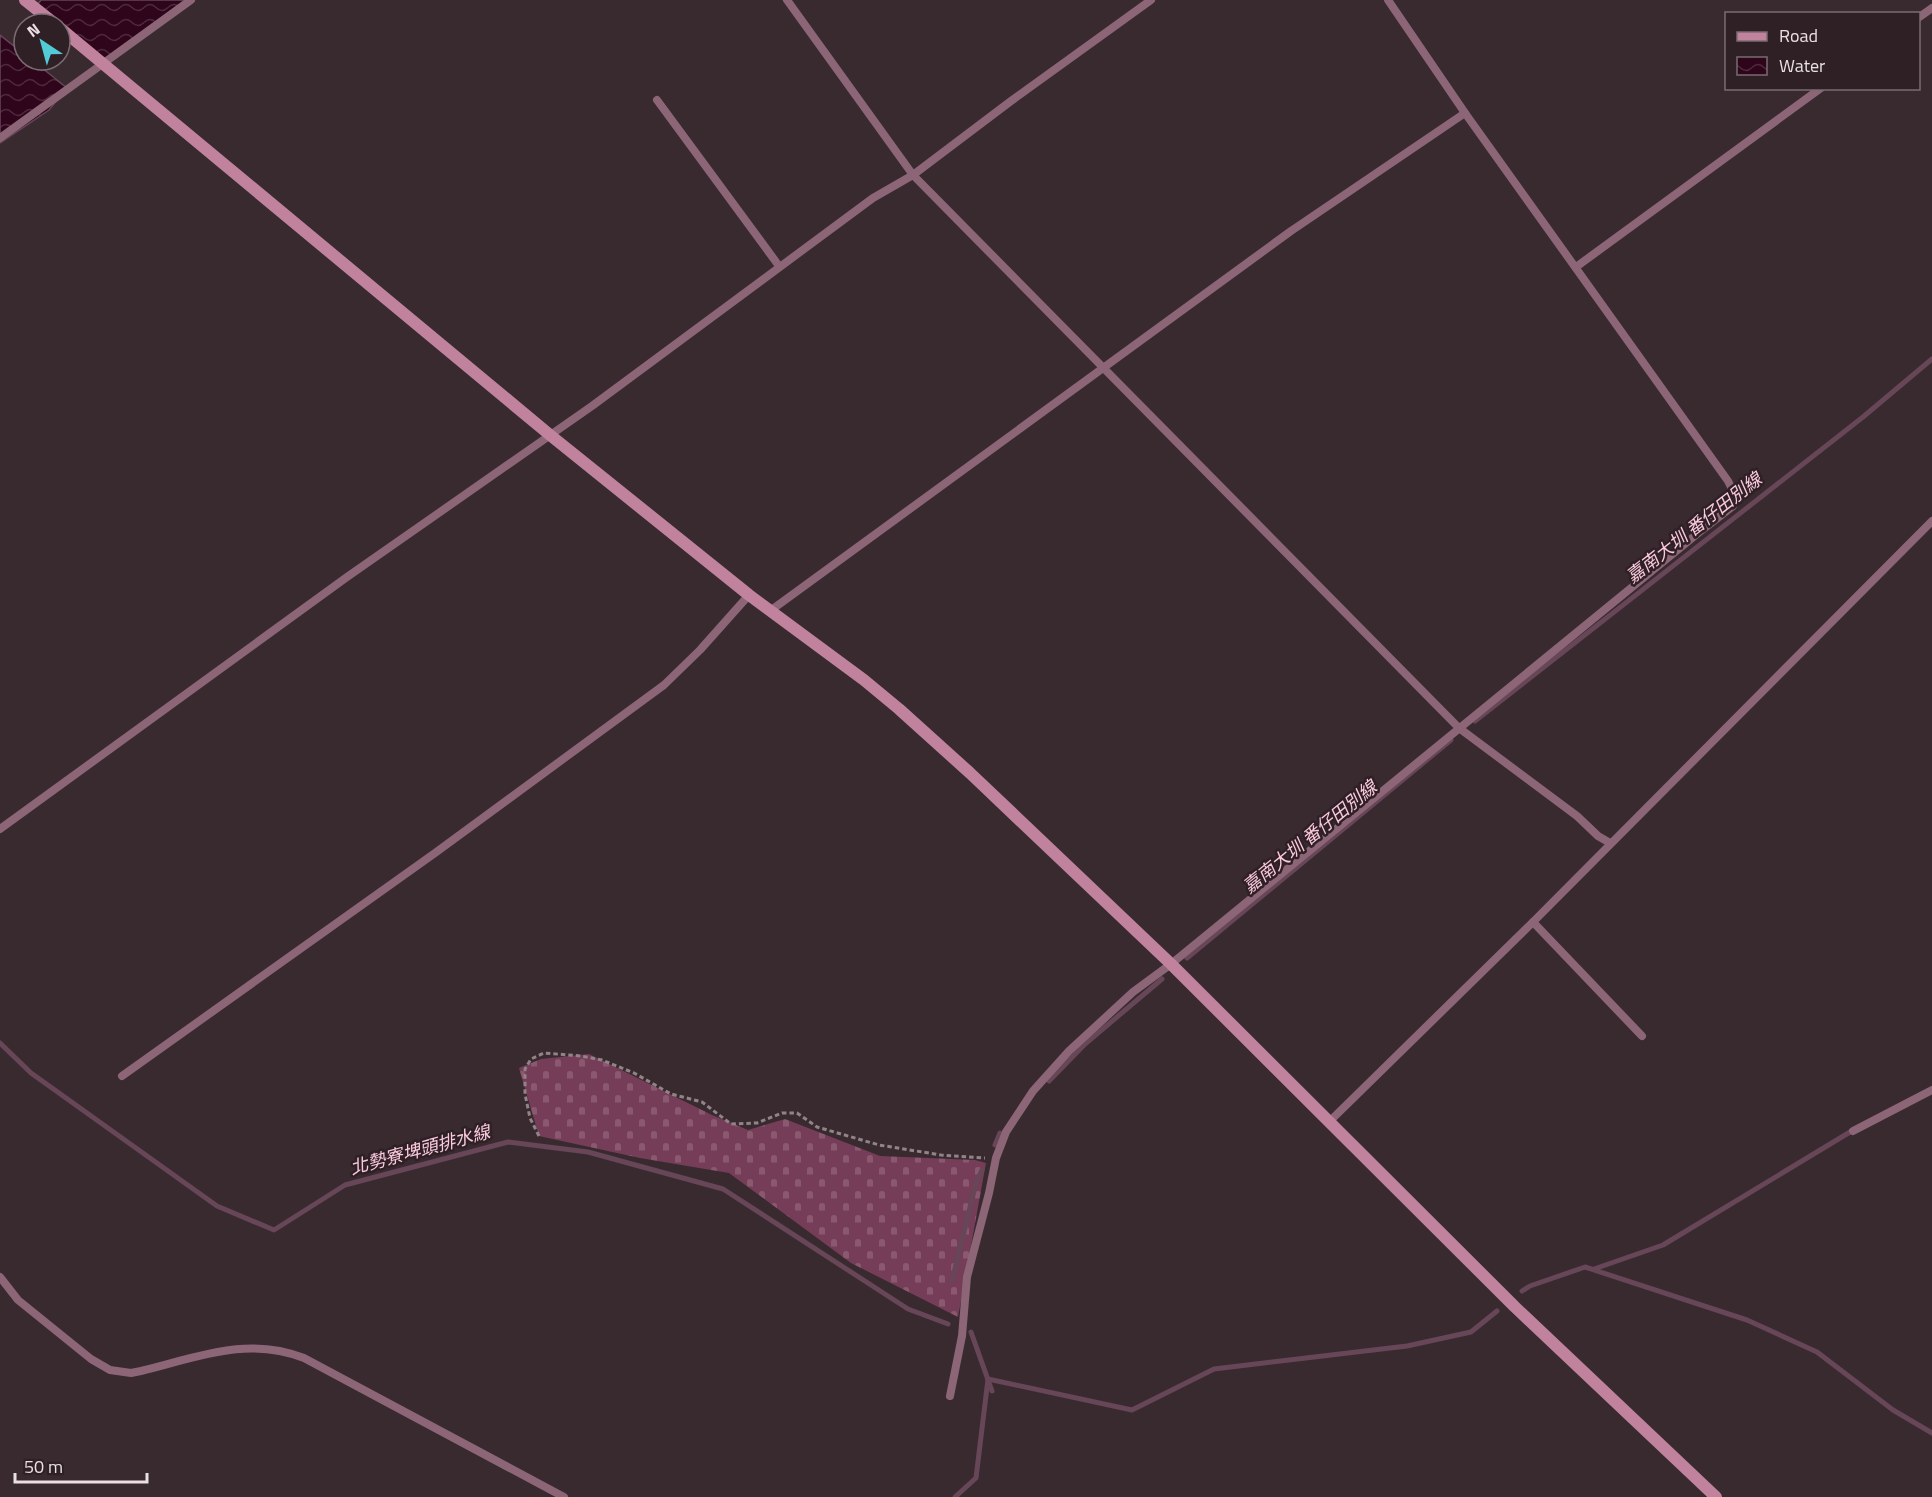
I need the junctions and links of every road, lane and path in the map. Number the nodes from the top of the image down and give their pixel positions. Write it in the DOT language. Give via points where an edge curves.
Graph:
graph roads {
  1 [pos="25,0"];
  2 [pos="191,0"];
  3 [pos="787,0"];
  4 [pos="1151,0"];
  5 [pos="1388,0"];
  6 [pos="40,12"];
  7 [pos="72,38"];
  8 [pos="104,64"];
  9 [pos="1818,90"];
  10 [pos="657,100"];
  11 [pos="1465,113"];
  12 [pos="0,138"];
  13 [pos="913,175"];
  14 [pos="779,266"];
  15 [pos="1576,267"];
  16 [pos="1103,368"];
  17 [pos="550,435"];
  18 [pos="1932,522"];
  19 [pos="749,596"];
  20 [pos="770,611"];
  21 [pos="1459,728"];
  22 [pos="0,830"];
  23 [pos="1610,843"];
  24 [pos="1533,922"];
  25 [pos="1171,964"];
  26 [pos="1642,1036"];
  27 [pos="122,1076"];
  28 [pos="1932,1090"];
  29 [pos="1329,1122"];
  30 [pos="1853,1131"];
  31 [pos="539,1136"];
  32 [pos="996,1158"];
  33 [pos="0,1276"];
  34 [pos="950,1396"];
  35 [pos="564,1497"];
  36 [pos="1716,1497"];
  1 -- 6 [label="street"];
  2 -- 8 [label="lane"];
  3 -- 13 [label="lane"];
  4 -- 13 [label="lane"];
  5 -- 11 [label="lane"];
  7 -- 8 [label="street"];
  8 -- 12 [label="lane"];
  8 -- 17 [label="street"];
  9 -- 15 [label="lane"];
  10 -- 14 [label="lane"];
  11 -- 15 [label="lane"];
  11 -- 16 [label="lane" via="1291,231"];
  13 -- 14 [label="lane" via="873,198"];
  13 -- 16 [label="lane"];
  14 -- 17 [label="lane"];
  15 -- 21 [label="lane" via="1728,481 1734,493 1733,506"];
  16 -- 20 [label="lane"];
  16 -- 21 [label="lane"];
  17 -- 19 [label="street"];
  17 -- 22 [label="lane" via="337,584"];
  18 -- 23 [label="lane"];
  19 -- 20 [label="street"];
  19 -- 27 [label="lane" via="664,685"];
  20 -- 25 [label="street" via="898,709"];
  21 -- 23 [label="lane"];
  21 -- 25 [label="lane"];
  23 -- 24 [label="lane"];
  24 -- 26 [label="lane"];
  24 -- 29 [label="lane"];
  25 -- 29 [label="street"];
  25 -- 32 [label="lane" via="1133,992 1069,1051 1033,1091 1006,1132"];
  28 -- 30 [label="lane"];
  29 -- 36 [label="street" via="1515,1307"];
  31 -- 32 [label="path" via="530,1119 525,1069 531,1059 544,1053 602,1060 634,1072 671,1094 702,1102 731,1124 758,1123 782,1113 797,1113 817,1126 879,1145 941,1155"];
  32 -- 34 [label="lane" via="967,1277 962,1336"];
  33 -- 35 [label="lane" via="18,1299 110,1370 141,1371 240,1348 291,1353"];
}
